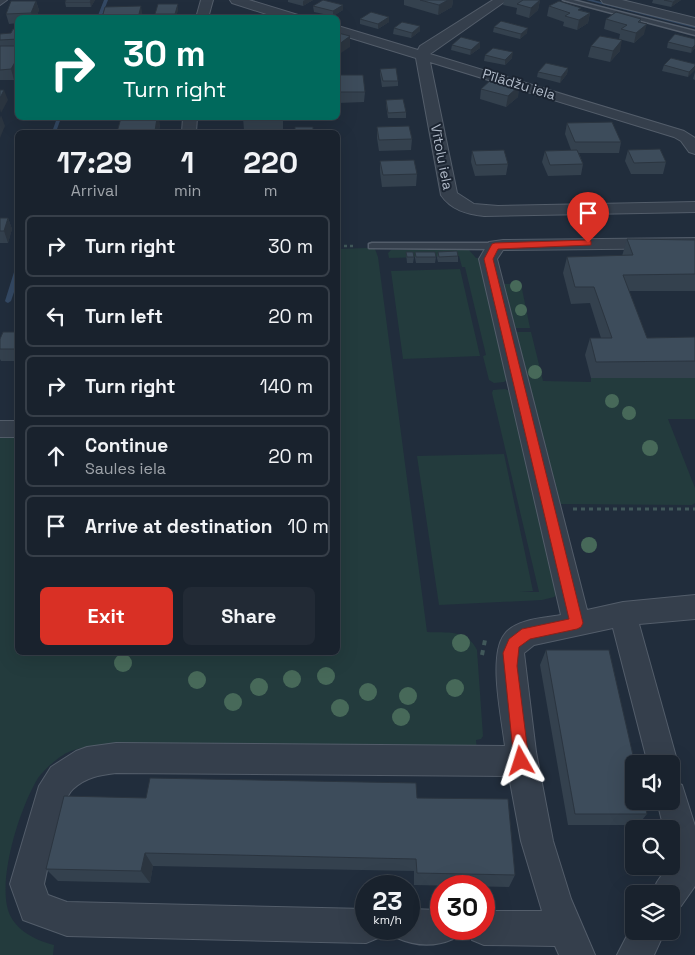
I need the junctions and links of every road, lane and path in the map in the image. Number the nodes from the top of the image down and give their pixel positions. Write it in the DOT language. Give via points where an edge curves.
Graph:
graph roads {
  1 [pos="207,0"];
  2 [pos="236,0"];
  3 [pos="500,0"];
  4 [pos="566,0"];
  5 [pos="607,0"];
  6 [pos="203,15"];
  7 [pos="284,15"];
  8 [pos="695,22"];
  9 [pos="340,31"];
  10 [pos="695,33"];
  11 [pos="422,56"];
  12 [pos="695,149"];
  13 [pos="695,207"];
  14 [pos="695,243"];
  15 [pos="372,246"];
  16 [pos="495,246"];
  17 [pos="15,429"];
  18 [pos="0,430"];
  19 [pos="549,509"];
  20 [pos="695,509"];
  21 [pos="695,606"];
  22 [pos="623,614"];
  23 [pos="577,623"];
  24 [pos="661,755"];
  25 [pos="521,761"];
  26 [pos="675,810"];
  27 [pos="692,867"];
  28 [pos="674,885"];
  29 [pos="355,926"];
  30 [pos="495,930"];
  31 [pos="643,940"];
  32 [pos="570,942"];
  33 [pos="635,955"];
  1 -- 6 [label="street"];
  2 -- 7 [label="street"];
  3 -- 11 [label="street" via="425,48"];
  4 -- 10 [label="lane"];
  5 -- 8 [label="street"];
  9 -- 11 [label="street, Pīlādžu iela"];
  11 -- 12 [label="street, Pīlādžu iela" via="679,134 687,138"];
  11 -- 13 [label="street, Vītolu iela" via="449,195 458,205 498,211"];
  14 -- 16 [label="street"];
  15 -- 16 [label="lane"];
  16 -- 19 [label="street" via="488,259"];
  17 -- 18 [label="street"];
  19 -- 20 [label="path"];
  19 -- 23 [label="street"];
  21 -- 22 [label="street"];
  22 -- 23 [label="street"];
  22 -- 24 [label="street"];
  23 -- 25 [label="street" via="527,634 514,644 510,653"];
  25 -- 29 [label="street" via="116,758 87,762 62,778 50,797 27,884 35,908 67,919"];
  25 -- 32 [label="street" via="547,876"];
  26 -- 27 [label="street"];
  27 -- 28 [label="street"];
  30 -- 32 [label="street"];
  31 -- 33 [label="street"];
}
